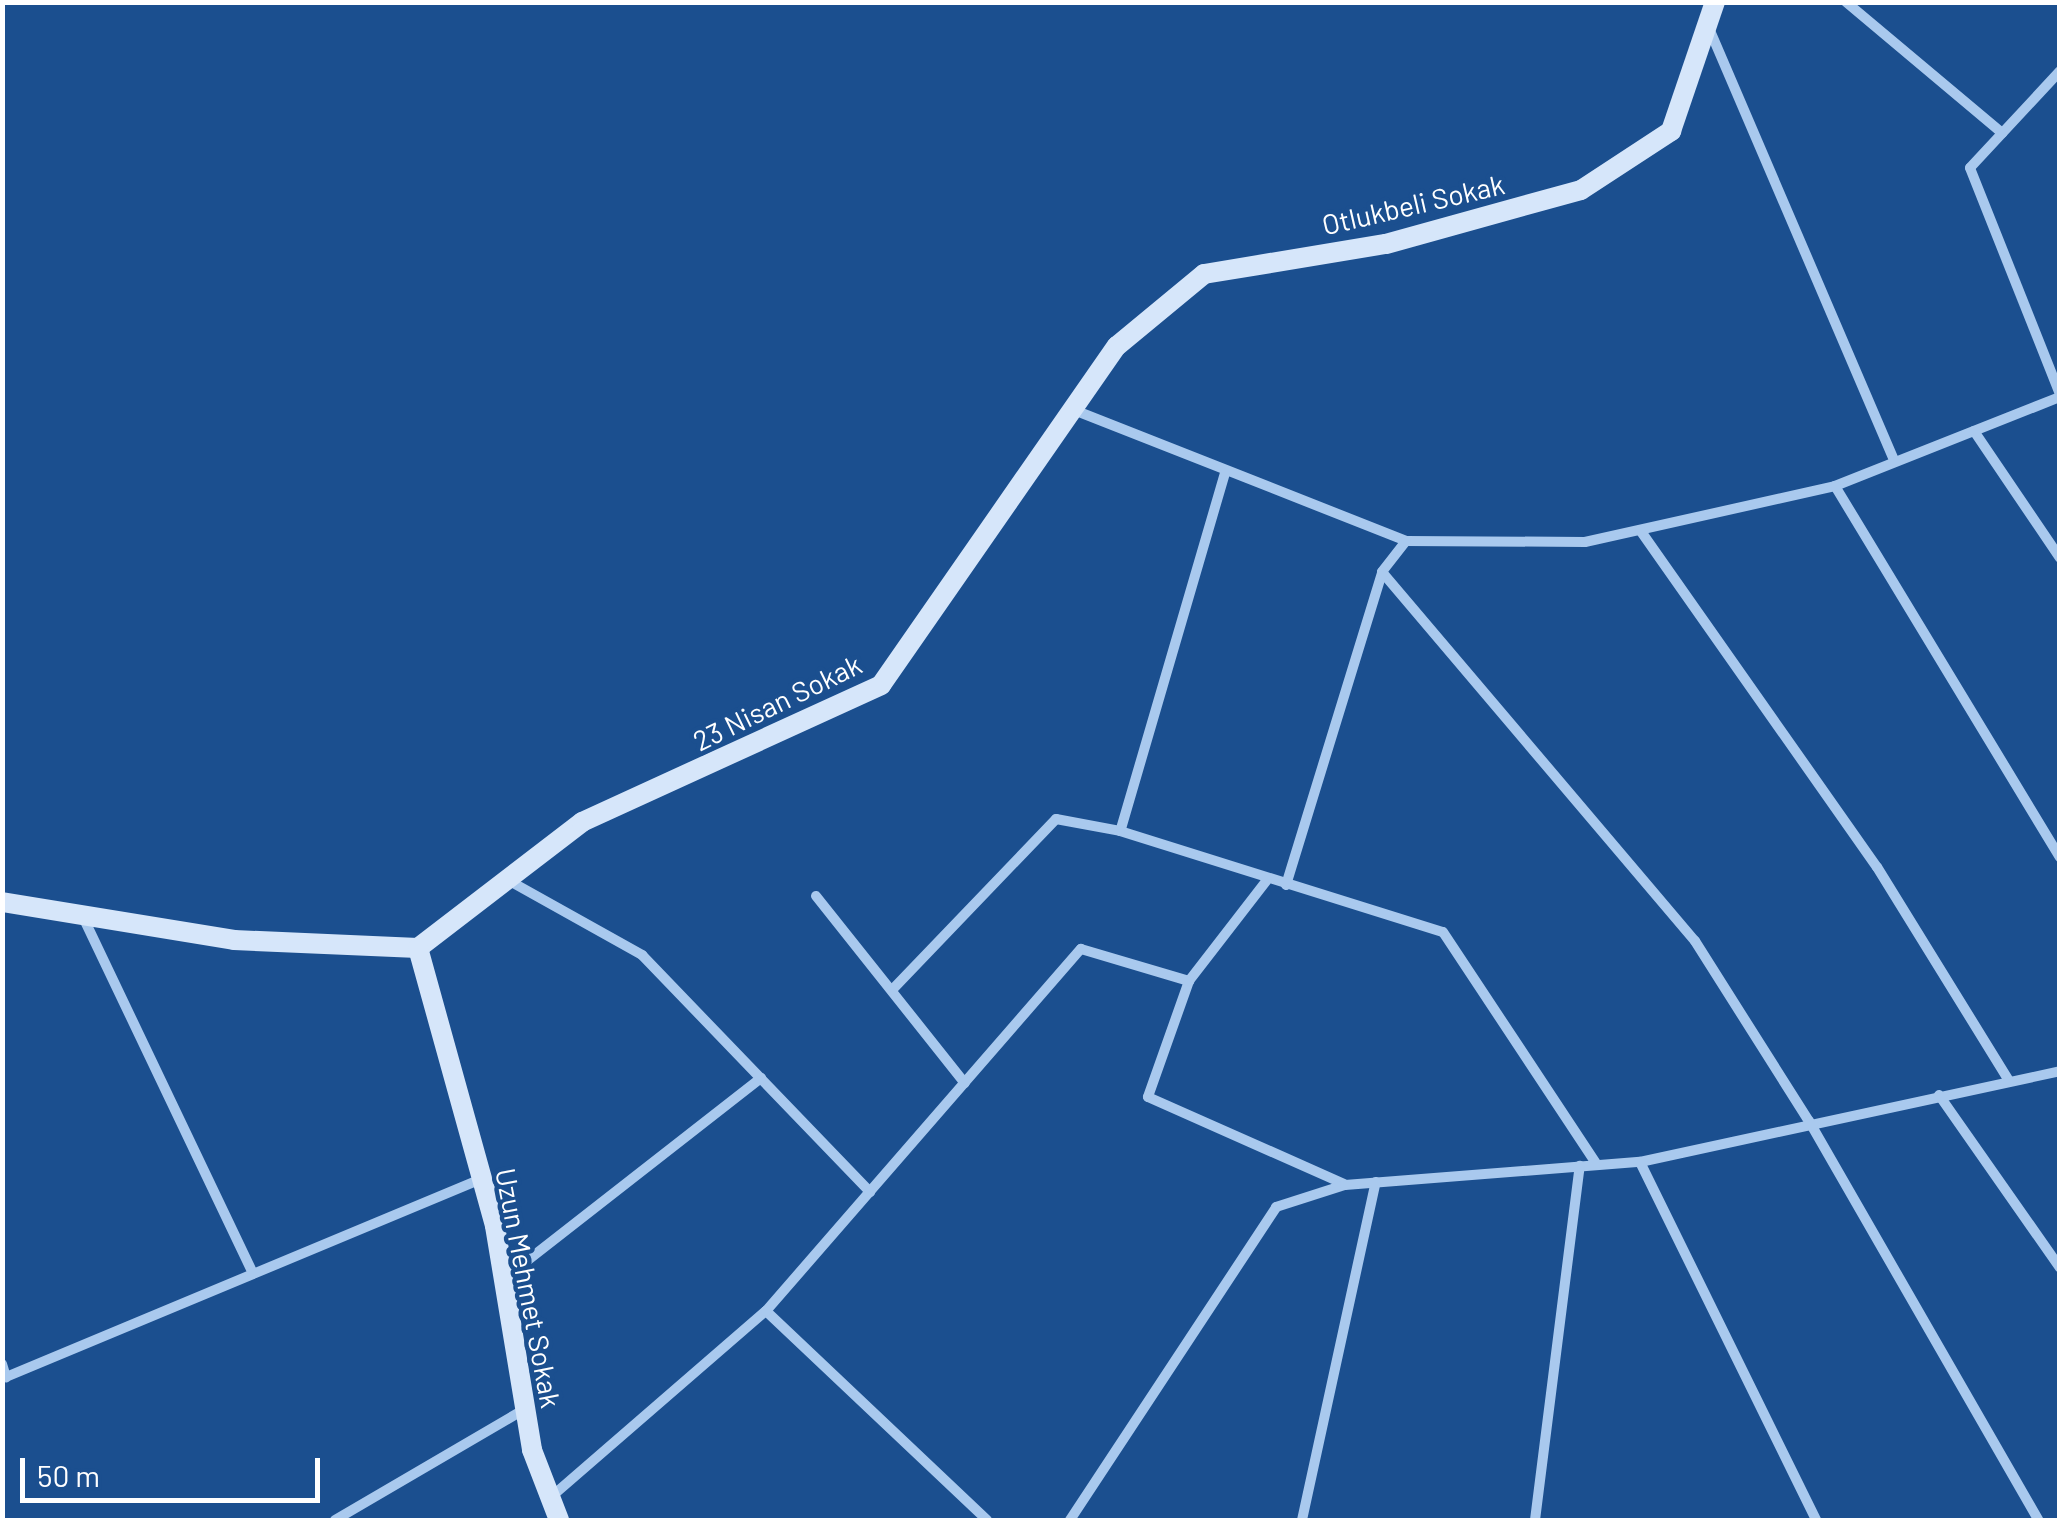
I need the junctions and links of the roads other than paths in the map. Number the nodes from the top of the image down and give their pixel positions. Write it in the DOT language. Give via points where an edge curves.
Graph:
graph roads {
  1 [pos="1715,2"];
  2 [pos="1846,2"];
  3 [pos="1708,25"];
  4 [pos="2060,71"];
  5 [pos="2002,133"];
  6 [pos="2060,396"];
  7 [pos="1072,410"];
  8 [pos="1974,431"];
  9 [pos="1895,462"];
  10 [pos="1224,474"];
  11 [pos="1836,486"];
  12 [pos="1640,530"];
  13 [pos="1406,541"];
  14 [pos="2060,558"];
  15 [pos="1382,572"];
  16 [pos="1120,831"];
  17 [pos="2060,857"];
  18 [pos="508,880"];
  19 [pos="1267,880"];
  20 [pos="1286,885"];
  21 [pos="816,896"];
  22 [pos="2,902"];
  23 [pos="83,916"];
  24 [pos="418,948"];
  25 [pos="1189,981"];
  26 [pos="892,990"];
  27 [pos="2060,1070"];
  28 [pos="761,1078"];
  29 [pos="2009,1081"];
  30 [pos="965,1083"];
  31 [pos="1940,1095"];
  32 [pos="1808,1121"];
  33 [pos="1640,1162"];
  34 [pos="1597,1165"];
  35 [pos="1580,1166"];
  36 [pos="482,1178"];
  37 [pos="1376,1182"];
  38 [pos="1345,1185"];
  39 [pos="870,1192"];
  40 [pos="2060,1268"];
  41 [pos="253,1274"];
  42 [pos="504,1278"];
  43 [pos="766,1312"];
  44 [pos="2,1364"];
  45 [pos="525,1408"];
  46 [pos="550,1498"];
  47 [pos="335,1520"];
  48 [pos="559,1520"];
  49 [pos="987,1520"];
  50 [pos="1070,1520"];
  51 [pos="1302,1520"];
  52 [pos="1535,1520"];
  53 [pos="1816,1520"];
  54 [pos="2038,1520"];
  1 -- 3 [label="street, Otlukbeli Sokak"];
  2 -- 5 [label="street"];
  3 -- 7 [label="street, Otlukbeli Sokak" via="1671,130 1581,190 1386,244 1204,274 1117,346"];
  3 -- 9 [label="street"];
  4 -- 5 [label="street"];
  5 -- 6 [label="street" via="1970,168"];
  6 -- 8 [label="street"];
  7 -- 10 [label="street"];
  7 -- 18 [label="street, 23 Nisan Sokak" via="881,685 582,822"];
  8 -- 9 [label="street"];
  8 -- 14 [label="street"];
  9 -- 11 [label="street"];
  10 -- 13 [label="street"];
  10 -- 16 [label="street"];
  11 -- 12 [label="street"];
  11 -- 17 [label="street"];
  12 -- 13 [label="street" via="1585,542"];
  12 -- 29 [label="street" via="1876,867"];
  13 -- 15 [label="street"];
  15 -- 20 [label="street"];
  15 -- 32 [label="street" via="1696,940"];
  16 -- 19 [label="street"];
  16 -- 26 [label="street" via="1056,819"];
  18 -- 24 [label="street, 23 Nisan Sokak"];
  18 -- 28 [label="street" via="642,955"];
  19 -- 20 [label="street"];
  19 -- 25 [label="street"];
  20 -- 34 [label="street" via="1443,932"];
  21 -- 26 [label="street"];
  22 -- 23 [label="street"];
  23 -- 24 [label="street" via="234,940"];
  23 -- 41 [label="street"];
  24 -- 36 [label="street, Uzun Mehmet Sokak"];
  25 -- 30 [label="street" via="1081,950"];
  25 -- 38 [label="street" via="1148,1097"];
  26 -- 30 [label="street"];
  27 -- 29 [label="street"];
  28 -- 39 [label="street"];
  28 -- 42 [label="street"];
  29 -- 31 [label="street"];
  30 -- 39 [label="street"];
  31 -- 32 [label="street"];
  31 -- 40 [label="street"];
  32 -- 33 [label="street"];
  32 -- 54 [label="street"];
  33 -- 34 [label="street"];
  33 -- 53 [label="street"];
  34 -- 35 [label="street"];
  35 -- 37 [label="street"];
  35 -- 52 [label="street"];
  36 -- 41 [label="street"];
  36 -- 42 [label="street, Uzun Mehmet Sokak"];
  37 -- 38 [label="street"];
  37 -- 51 [label="street"];
  38 -- 50 [label="street" via="1276,1208"];
  39 -- 43 [label="street"];
  41 -- 44 [label="street" via="6,1376"];
  42 -- 45 [label="street, Uzun Mehmet Sokak"];
  43 -- 46 [label="street"];
  43 -- 49 [label="street"];
  45 -- 46 [label="street, Uzun Mehmet Sokak"];
  45 -- 47 [label="street"];
  46 -- 48 [label="street, Uzun Mehmet Sokak"];
}
